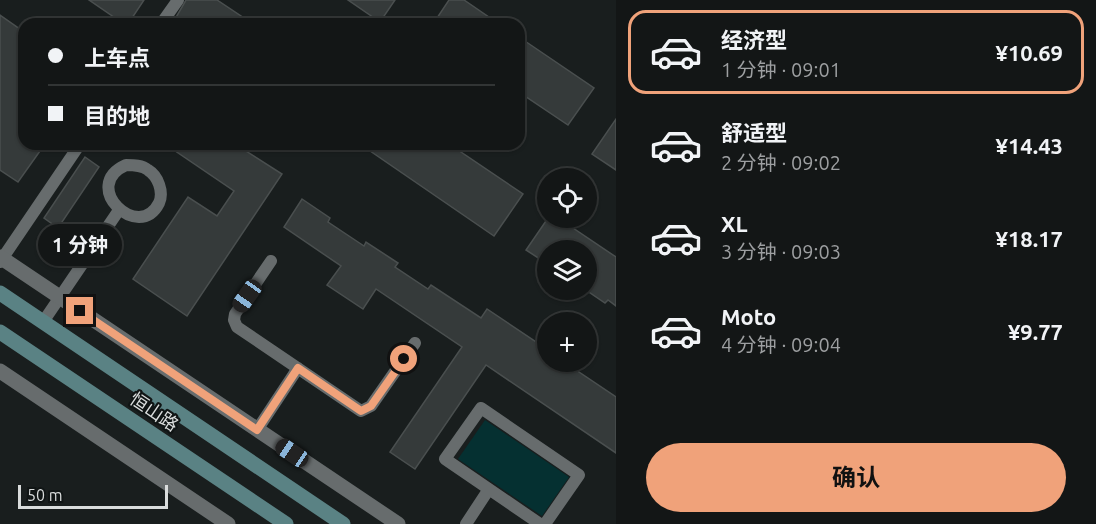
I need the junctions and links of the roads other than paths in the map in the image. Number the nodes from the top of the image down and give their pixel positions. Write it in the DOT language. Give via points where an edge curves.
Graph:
graph roads {
  1 [pos="178,0"];
  2 [pos="165,18"];
  3 [pos="76,150"];
  4 [pos="119,210"];
  5 [pos="1,259"];
  6 [pos="271,261"];
  7 [pos="0,293"];
  8 [pos="60,297"];
  9 [pos="43,322"];
  10 [pos="0,332"];
  11 [pos="415,343"];
  12 [pos="298,368"];
  13 [pos="0,371"];
  14 [pos="257,430"];
  15 [pos="489,489"];
  16 [pos="228,524"];
  17 [pos="286,524"];
  18 [pos="343,524"];
  19 [pos="398,524"];
  20 [pos="466,524"];
  21 [pos="540,524"];
  22 [pos="546,524"];
  1 -- 2 [label="lane"];
  3 -- 5 [label="lane"];
  4 -- 4 [label="lane" via="108,188 115,170 138,165 157,178 160,201 153,212 143,217"];
  4 -- 8 [label="lane"];
  5 -- 8 [label="street"];
  6 -- 12 [label="lane" via="234,320 237,327"];
  7 -- 9 [label="main road, 恒山路"];
  8 -- 9 [label="lane"];
  8 -- 14 [label="street"];
  9 -- 18 [label="main road, 恒山路"];
  10 -- 17 [label="main road, 恒山路"];
  11 -- 12 [label="lane" via="371,406 361,411"];
  12 -- 14 [label="lane"];
  13 -- 16 [label="street"];
  14 -- 19 [label="street"];
  15 -- 20 [label="lane"];
  15 -- 21 [label="lane"];
  15 -- 22 [label="lane" via="445,459 481,408 579,475"];
}
